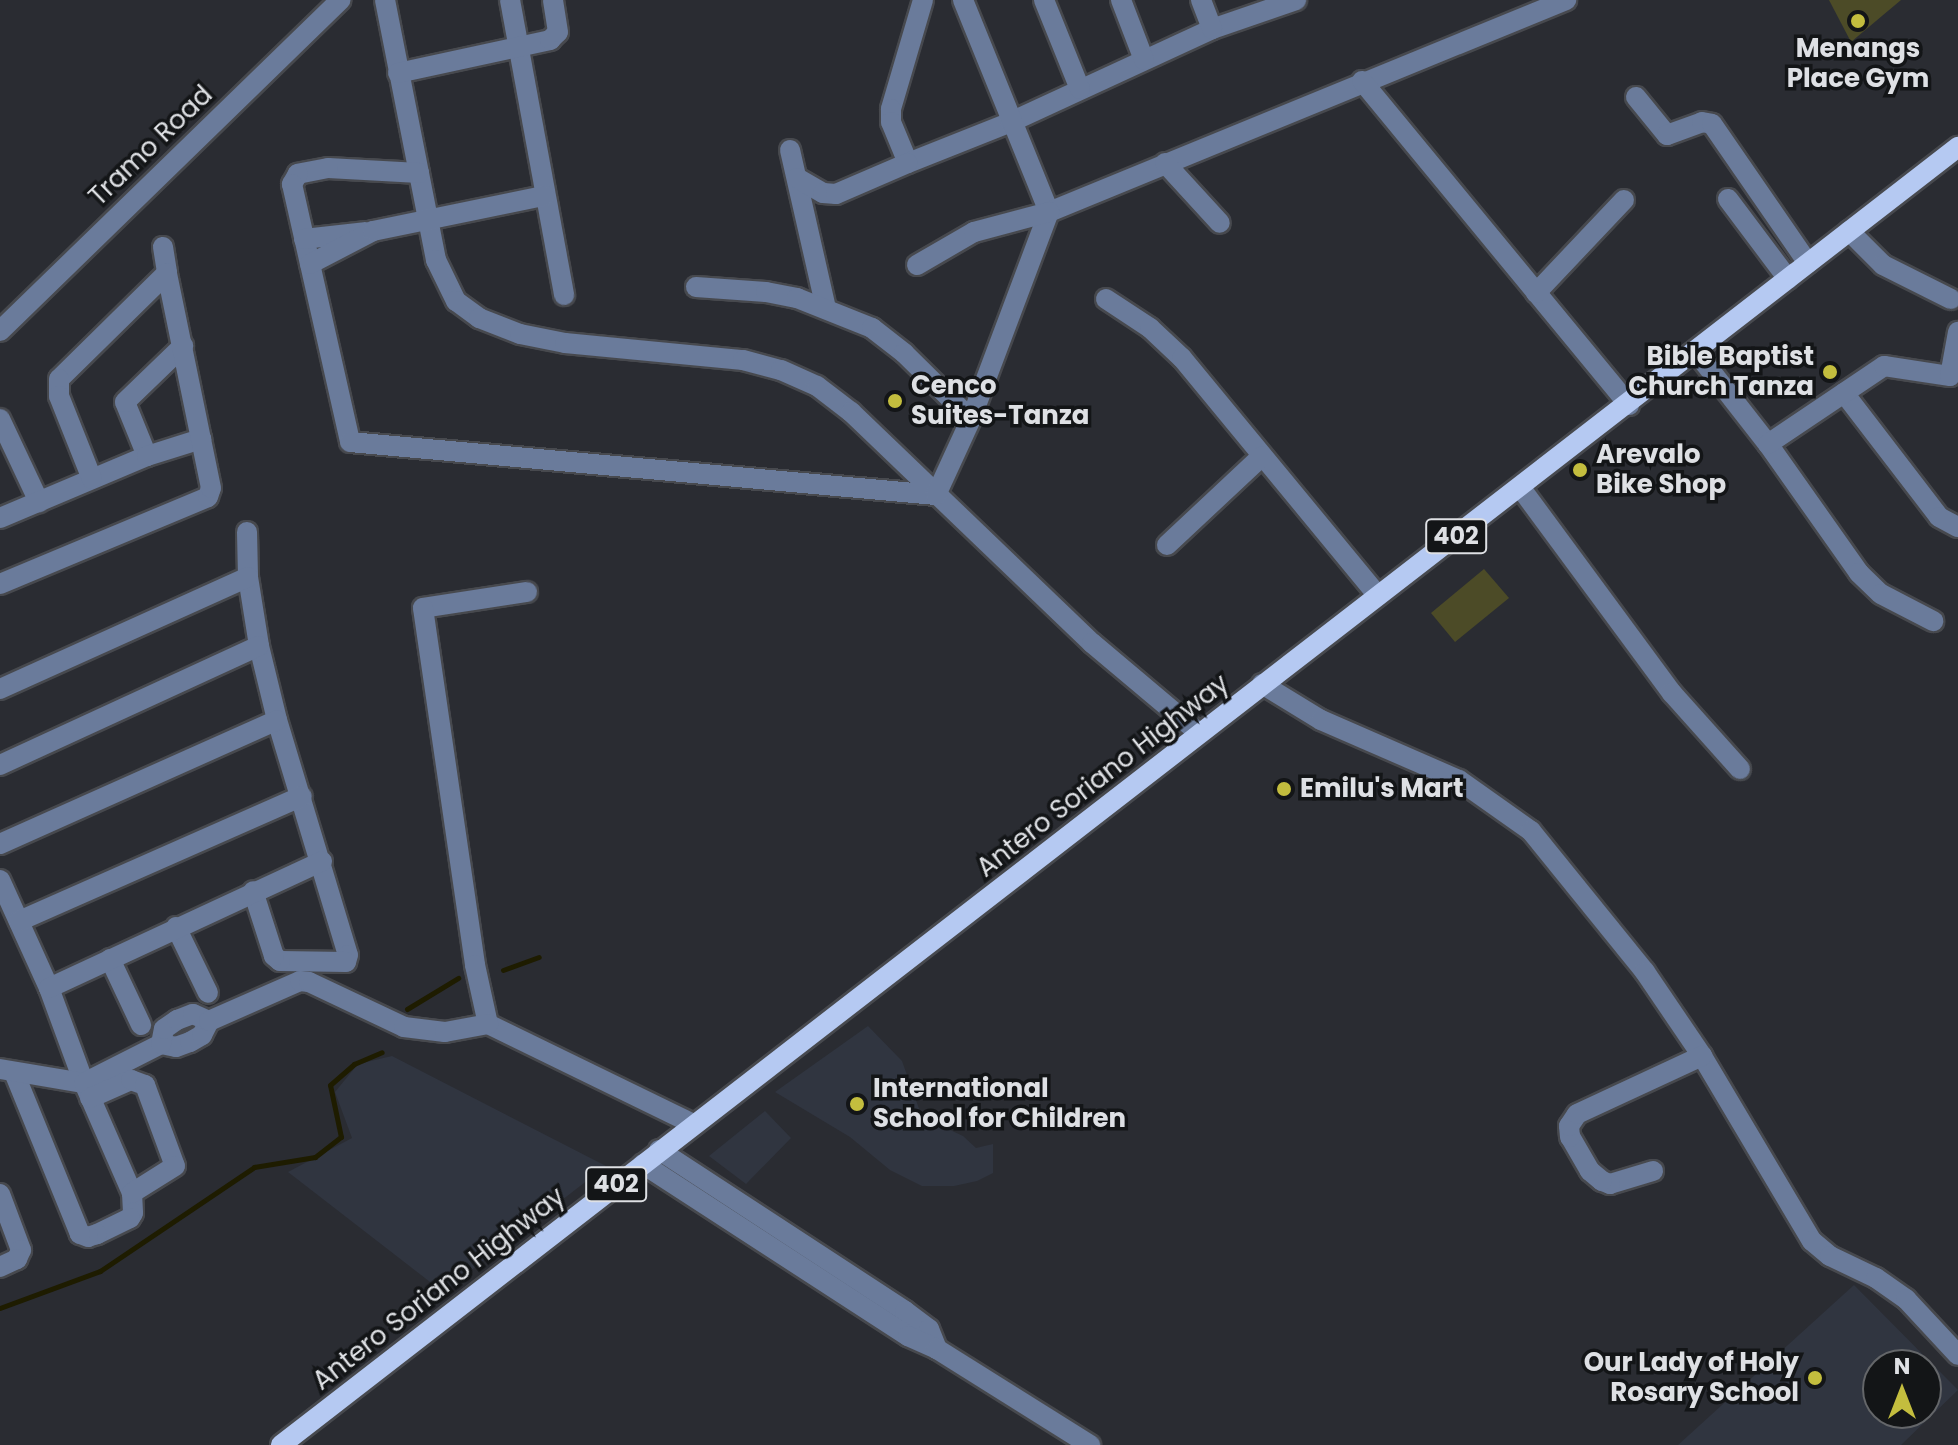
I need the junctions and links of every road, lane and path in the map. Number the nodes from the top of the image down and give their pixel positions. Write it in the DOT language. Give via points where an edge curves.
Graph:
graph roads {
  1 [pos="340,0"];
  2 [pos="385,0"];
  3 [pos="510,0"];
  4 [pos="553,0"];
  5 [pos="923,0"];
  6 [pos="963,0"];
  7 [pos="1044,0"];
  8 [pos="1121,0"];
  9 [pos="1201,0"];
  10 [pos="1566,0"];
  11 [pos="1285,2"];
  12 [pos="1212,29"];
  13 [pos="517,46"];
  14 [pos="1144,60"];
  15 [pos="398,73"];
  16 [pos="1362,81"];
  17 [pos="1080,89"];
  18 [pos="1636,97"];
  19 [pos="1011,122"];
  20 [pos="1958,147"];
  21 [pos="790,150"];
  22 [pos="908,163"];
  23 [pos="1165,163"];
  24 [pos="419,173"];
  25 [pos="797,178"];
  26 [pos="544,196"];
  27 [pos="1728,199"];
  28 [pos="1624,200"];
  29 [pos="1049,212"];
  30 [pos="427,221"];
  31 [pos="1220,223"];
  32 [pos="373,231"];
  33 [pos="1849,231"];
  34 [pos="304,239"];
  35 [pos="163,247"];
  36 [pos="1808,263"];
  37 [pos="310,264"];
  38 [pos="917,265"];
  39 [pos="167,273"];
  40 [pos="1788,279"];
  41 [pos="696,287"];
  42 [pos="1536,293"];
  43 [pos="564,295"];
  44 [pos="1106,299"];
  45 [pos="1956,300"];
  46 [pos="826,309"];
  47 [pos="0,331"];
  48 [pos="1958,331"];
  49 [pos="183,346"];
  50 [pos="1696,352"];
  51 [pos="1957,354"];
  52 [pos="1954,382"];
  53 [pos="1844,393"];
  54 [pos="1629,405"];
  55 [pos="971,419"];
  56 [pos="2,428"];
  57 [pos="201,439"];
  58 [pos="1768,444"];
  59 [pos="147,456"];
  60 [pos="1262,456"];
  61 [pos="92,479"];
  62 [pos="1520,487"];
  63 [pos="936,495"];
  64 [pos="39,502"];
  65 [pos="0,518"];
  66 [pos="1958,527"];
  67 [pos="247,532"];
  68 [pos="1167,545"];
  69 [pos="248,577"];
  70 [pos="0,584"];
  71 [pos="527,592"];
  72 [pos="1378,596"];
  73 [pos="1933,621"];
  74 [pos="259,646"];
  75 [pos="1262,684"];
  76 [pos="0,689"];
  77 [pos="277,720"];
  78 [pos="1199,733"];
  79 [pos="0,765"];
  80 [pos="1740,769"];
  81 [pos="302,796"];
  82 [pos="0,844"];
  83 [pos="322,861"];
  84 [pos="0,880"];
  85 [pos="253,891"];
  86 [pos="19,921"];
  87 [pos="176,927"];
  88 [pos="110,959"];
  89 [pos="49,988"];
  90 [pos="208,993"];
  91 [pos="488,1024"];
  92 [pos="141,1025"];
  93 [pos="1702,1056"];
  94 [pos="7,1070"];
  95 [pos="87,1091"];
  96 [pos="693,1124"];
  97 [pos="659,1150"];
  98 [pos="643,1164"];
  99 [pos="1653,1171"];
  100 [pos="132,1193"];
  101 [pos="0,1194"];
  102 [pos="0,1267"];
  103 [pos="937,1349"];
  104 [pos="1958,1355"];
  105 [pos="281,1445"];
  106 [pos="1090,1445"];
  1 -- 47 [label="street, Tramo Road"];
  2 -- 15 [label="street"];
  3 -- 13 [label="street"];
  4 -- 13 [label="street" via="555,37"];
  5 -- 22 [label="street" via="891,109"];
  6 -- 19 [label="street"];
  7 -- 17 [label="street"];
  8 -- 14 [label="street"];
  9 -- 12 [label="street"];
  10 -- 16 [label="street"];
  11 -- 12 [label="street"];
  12 -- 14 [label="street"];
  13 -- 15 [label="street"];
  13 -- 26 [label="street"];
  14 -- 17 [label="street"];
  15 -- 24 [label="street"];
  16 -- 23 [label="street"];
  16 -- 42 [label="street"];
  17 -- 19 [label="street"];
  18 -- 36 [label="street" via="1667,135 1702,122 1712,124"];
  19 -- 22 [label="street"];
  19 -- 29 [label="street"];
  20 -- 33 [label="main road, Antero Soriano Highway / 402"];
  21 -- 25 [label="street"];
  22 -- 25 [label="street" via="836,194 823,193"];
  23 -- 29 [label="street"];
  23 -- 31 [label="street"];
  24 -- 30 [label="street"];
  24 -- 34 [label="street" via="328,168 298,174 292,184"];
  25 -- 46 [label="street"];
  26 -- 30 [label="street"];
  26 -- 43 [label="street"];
  27 -- 40 [label="street"];
  28 -- 42 [label="street"];
  29 -- 38 [label="street" via="974,232"];
  29 -- 55 [label="street"];
  30 -- 32 [label="street"];
  30 -- 63 [label="street" via="444,283 456,301 479,318 565,343 743,360 781,370 817,386 851,412"];
  32 -- 34 [label="street"];
  32 -- 37 [label="street"];
  33 -- 36 [label="main road, Antero Soriano Highway / 402"];
  33 -- 45 [label="street" via="1883,265"];
  34 -- 37 [label="street"];
  35 -- 39 [label="street"];
  36 -- 40 [label="main road, Antero Soriano Highway / 402"];
  37 -- 63 [label="street" via="350,442"];
  39 -- 49 [label="street"];
  39 -- 61 [label="street" via="59,379 59,396"];
  40 -- 50 [label="main road, Antero Soriano Highway / 402"];
  41 -- 46 [label="street" via="766,292"];
  42 -- 54 [label="street"];
  44 -- 60 [label="street" via="1150,328 1182,358"];
  46 -- 55 [label="street" via="872,328"];
  48 -- 51 [label="street"];
  49 -- 57 [label="street"];
  49 -- 59 [label="street" via="125,402"];
  50 -- 54 [label="main road, Antero Soriano Highway / 402"];
  50 -- 58 [label="street"];
  51 -- 52 [label="street"];
  52 -- 53 [label="street" via="1884,366"];
  53 -- 58 [label="street"];
  53 -- 66 [label="street" via="1939,517"];
  54 -- 62 [label="main road, Antero Soriano Highway / 402"];
  55 -- 63 [label="street"];
  56 -- 64 [label="street"];
  57 -- 59 [label="street"];
  57 -- 70 [label="street" via="211,488 208,497"];
  58 -- 73 [label="street" via="1859,573 1881,594"];
  59 -- 61 [label="street"];
  60 -- 68 [label="street"];
  60 -- 72 [label="street"];
  61 -- 64 [label="street"];
  62 -- 72 [label="main road, Antero Soriano Highway / 402"];
  62 -- 80 [label="street" via="1672,693"];
  63 -- 78 [label="street" via="1092,643"];
  64 -- 65 [label="street"];
  67 -- 69 [label="street"];
  69 -- 74 [label="street"];
  69 -- 76 [label="street"];
  71 -- 91 [label="street" via="423,608"];
  72 -- 75 [label="main road, Antero Soriano Highway / 402"];
  74 -- 77 [label="street"];
  74 -- 79 [label="street"];
  75 -- 78 [label="main road, Antero Soriano Highway / 402"];
  75 -- 93 [label="street" via="1321,720 1459,780 1531,831 1645,972"];
  77 -- 81 [label="street"];
  77 -- 82 [label="street"];
  78 -- 96 [label="main road, Antero Soriano Highway / 402"];
  81 -- 83 [label="street"];
  81 -- 86 [label="street"];
  83 -- 85 [label="street"];
  83 -- 85 [label="street" via="346,962 280,961"];
  84 -- 86 [label="street"];
  85 -- 87 [label="street"];
  86 -- 89 [label="street"];
  87 -- 88 [label="street"];
  87 -- 90 [label="street"];
  88 -- 89 [label="street"];
  88 -- 92 [label="street"];
  89 -- 95 [label="street"];
  91 -- 95 [label="street" via="445,1032 404,1027 304,981 209,1021 193,1014 177,1020 164,1029 161,1044"];
  91 -- 96 [label="street"];
  93 -- 99 [label="street" via="1577,1114 1569,1126 1590,1171 1602,1181 1610,1184"];
  93 -- 104 [label="street" via="1812,1241 1906,1299"];
  94 -- 95 [label="street"];
  94 -- 100 [label="street" via="80,1234 88,1237 130,1218"];
  95 -- 100 [label="street"];
  95 -- 100 [label="street" via="131,1080 145,1085 175,1166"];
  96 -- 97 [label="main road, Antero Soriano Highway / 402"];
  97 -- 98 [label="main road, Antero Soriano Highway / 402"];
  97 -- 103 [label="street" via="905,1311 929,1329"];
  98 -- 103 [label="street" via="908,1336"];
  98 -- 105 [label="main road, Antero Soriano Highway / 402"];
  101 -- 102 [label="street" via="21,1250 17,1259"];
  103 -- 106 [label="street"];
}
